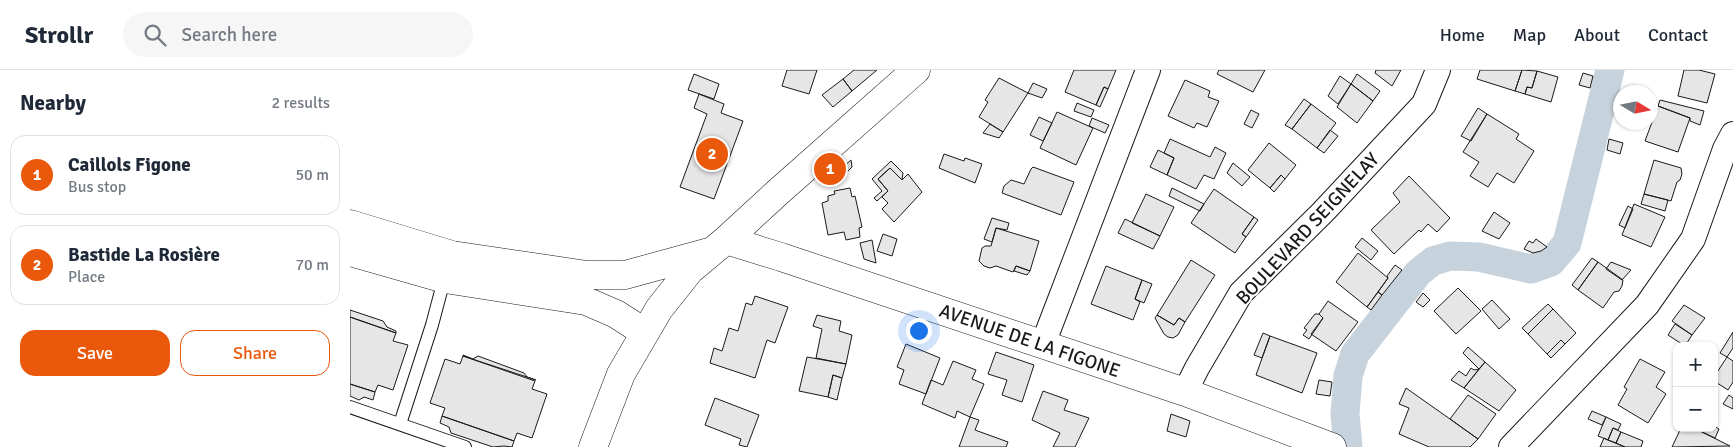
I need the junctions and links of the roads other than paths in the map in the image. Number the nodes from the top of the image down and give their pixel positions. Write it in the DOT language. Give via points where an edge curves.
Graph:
graph roads {
  1 [pos="916,70"];
  2 [pos="1148,70"];
  3 [pos="1438,70"];
  4 [pos="1733,134"];
  5 [pos="350,224"];
  6 [pos="719,246"];
  7 [pos="350,252"];
  8 [pos="448,267"];
  9 [pos="644,332"];
  10 [pos="1043,344"];
  11 [pos="1185,392"];
  12 [pos="350,407"];
  13 [pos="400,424"];
  14 [pos="465,447"];
  15 [pos="592,447"];
  16 [pos="1331,447"];
  17 [pos="1511,447"];
  1 -- 6 [label="street"];
  2 -- 10 [label="street"];
  3 -- 11 [label="street, BOULEVARD SEIGNELAY" via="1424,104 1323,212 1240,293"];
  4 -- 17 [label="street" via="1693,239 1647,305"];
  5 -- 8 [label="street"];
  6 -- 8 [label="street" via="625,275"];
  6 -- 9 [label="street" via="690,270"];
  6 -- 10 [label="street, AVENUE DE LA FIGONE"];
  7 -- 8 [label="street"];
  8 -- 9 [label="street" via="586,301 616,314"];
  8 -- 13 [label="lane"];
  9 -- 15 [label="street" via="621,374"];
  10 -- 11 [label="street, AVENUE DE LA FIGONE"];
  11 -- 16 [label="street, AVENUE DE LA FIGONE"];
  12 -- 13 [label="lane"];
  13 -- 14 [label="lane"];
}
